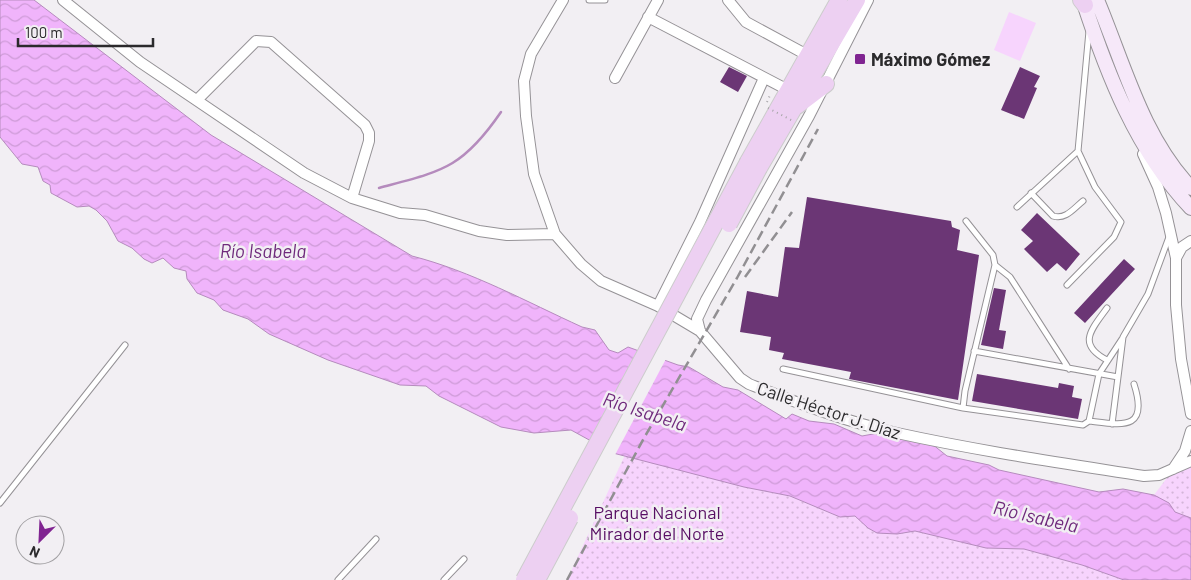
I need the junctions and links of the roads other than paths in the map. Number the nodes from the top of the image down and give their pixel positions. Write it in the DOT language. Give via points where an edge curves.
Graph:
graph roads {
  1 [pos="62,0"];
  2 [pos="563,0"];
  3 [pos="589,0"];
  4 [pos="605,0"];
  5 [pos="658,0"];
  6 [pos="728,0"];
  7 [pos="839,0"];
  8 [pos="857,0"];
  9 [pos="868,0"];
  10 [pos="1089,5"];
  11 [pos="648,17"];
  12 [pos="808,55"];
  13 [pos="614,78"];
  14 [pos="764,78"];
  15 [pos="826,84"];
  16 [pos="788,90"];
  17 [pos="198,99"];
  18 [pos="1126,112"];
  19 [pos="791,117"];
  20 [pos="1078,151"];
  21 [pos="754,165"];
  22 [pos="1191,188"];
  23 [pos="1031,193"];
  24 [pos="352,198"];
  25 [pos="1083,201"];
  26 [pos="1017,207"];
  27 [pos="1191,208"];
  28 [pos="966,221"];
  29 [pos="555,234"];
  30 [pos="1170,235"];
  31 [pos="1191,242"];
  32 [pos="1176,258"];
  33 [pos="995,265"];
  34 [pos="1067,285"];
  35 [pos="658,306"];
  36 [pos="1107,308"];
  37 [pos="700,331"];
  38 [pos="1123,337"];
  39 [pos="125,345"];
  40 [pos="974,351"];
  41 [pos="1107,360"];
  42 [pos="783,369"];
  43 [pos="1069,369"];
  44 [pos="1099,374"];
  45 [pos="1118,377"];
  46 [pos="1134,384"];
  47 [pos="963,408"];
  48 [pos="1191,414"];
  49 [pos="1089,421"];
  50 [pos="1112,424"];
  51 [pos="1191,431"];
  52 [pos="1191,461"];
  53 [pos="1172,470"];
  54 [pos="0,503"];
  55 [pos="376,539"];
  56 [pos="464,558"];
  57 [pos="338,580"];
  58 [pos="444,580"];
  59 [pos="524,580"];
  60 [pos="537,580"];
  1 -- 17 [label="street" via="140,62"];
  2 -- 29 [label="street, Calle Héctor J. Díaz" via="531,54 524,81 534,174"];
  3 -- 4 [label="lane"];
  5 -- 11 [label="street"];
  6 -- 12 [label="street" via="746,22"];
  7 -- 12 [label="main road"];
  8 -- 19 [label="main road"];
  9 -- 15 [label="street"];
  10 -- 18 [label="main road"];
  10 -- 20 [label="lane"];
  10 -- 22 [label="main road" via="1167,159"];
  11 -- 13 [label="street"];
  11 -- 14 [label="street"];
  12 -- 16 [label="main road"];
  14 -- 16 [label="street"];
  14 -- 35 [label="street" via="700,222"];
  15 -- 19 [label="main road"];
  15 -- 37 [label="street" via="706,300 698,319"];
  16 -- 21 [label="main road"];
  17 -- 24 [label="street" via="304,173"];
  17 -- 24 [label="street" via="256,41 271,42 365,124 369,141"];
  18 -- 27 [label="main road" via="1162,175"];
  18 -- 30 [label="street" via="1158,187"];
  19 -- 21 [label="main road"];
  20 -- 23 [label="lane"];
  20 -- 34 [label="lane" via="1095,187 1121,222 1114,237"];
  21 -- 59 [label="main road, bridge"];
  21 -- 60 [label="main road, bridge"];
  23 -- 25 [label="lane" via="1058,218"];
  23 -- 26 [label="lane"];
  24 -- 29 [label="street" via="479,231 508,236"];
  28 -- 33 [label="lane" via="993,255"];
  29 -- 35 [label="street, Calle Héctor J. Díaz" via="601,281"];
  30 -- 32 [label="street"];
  30 -- 38 [label="lane" via="1148,294"];
  31 -- 32 [label="street" via="1182,247"];
  32 -- 48 [label="street" via="1180,359"];
  33 -- 40 [label="lane"];
  33 -- 43 [label="lane" via="1010,277"];
  35 -- 37 [label="street, Calle Héctor J. Díaz"];
  36 -- 41 [label="lane" via="1089,338 1096,354"];
  37 -- 53 [label="street, Calle Héctor J. Díaz" via="740,378 749,384 821,411 896,433 1003,454 1144,476"];
  38 -- 41 [label="lane"];
  38 -- 45 [label="lane"];
  39 -- 54 [label="lane"];
  40 -- 43 [label="lane"];
  40 -- 47 [label="lane"];
  41 -- 44 [label="lane"];
  42 -- 47 [label="lane"];
  43 -- 44 [label="lane"];
  44 -- 45 [label="lane"];
  44 -- 49 [label="lane"];
  45 -- 50 [label="lane"];
  46 -- 50 [label="lane" via="1138,411 1134,420 1125,425"];
  47 -- 49 [label="lane" via="1083,425"];
  49 -- 50 [label="lane"];
  51 -- 53 [label="street" via="1185,451"];
  52 -- 53 [label="street, Calle Héctor J. Díaz"];
  55 -- 57 [label="lane"];
  56 -- 58 [label="lane"];
}
